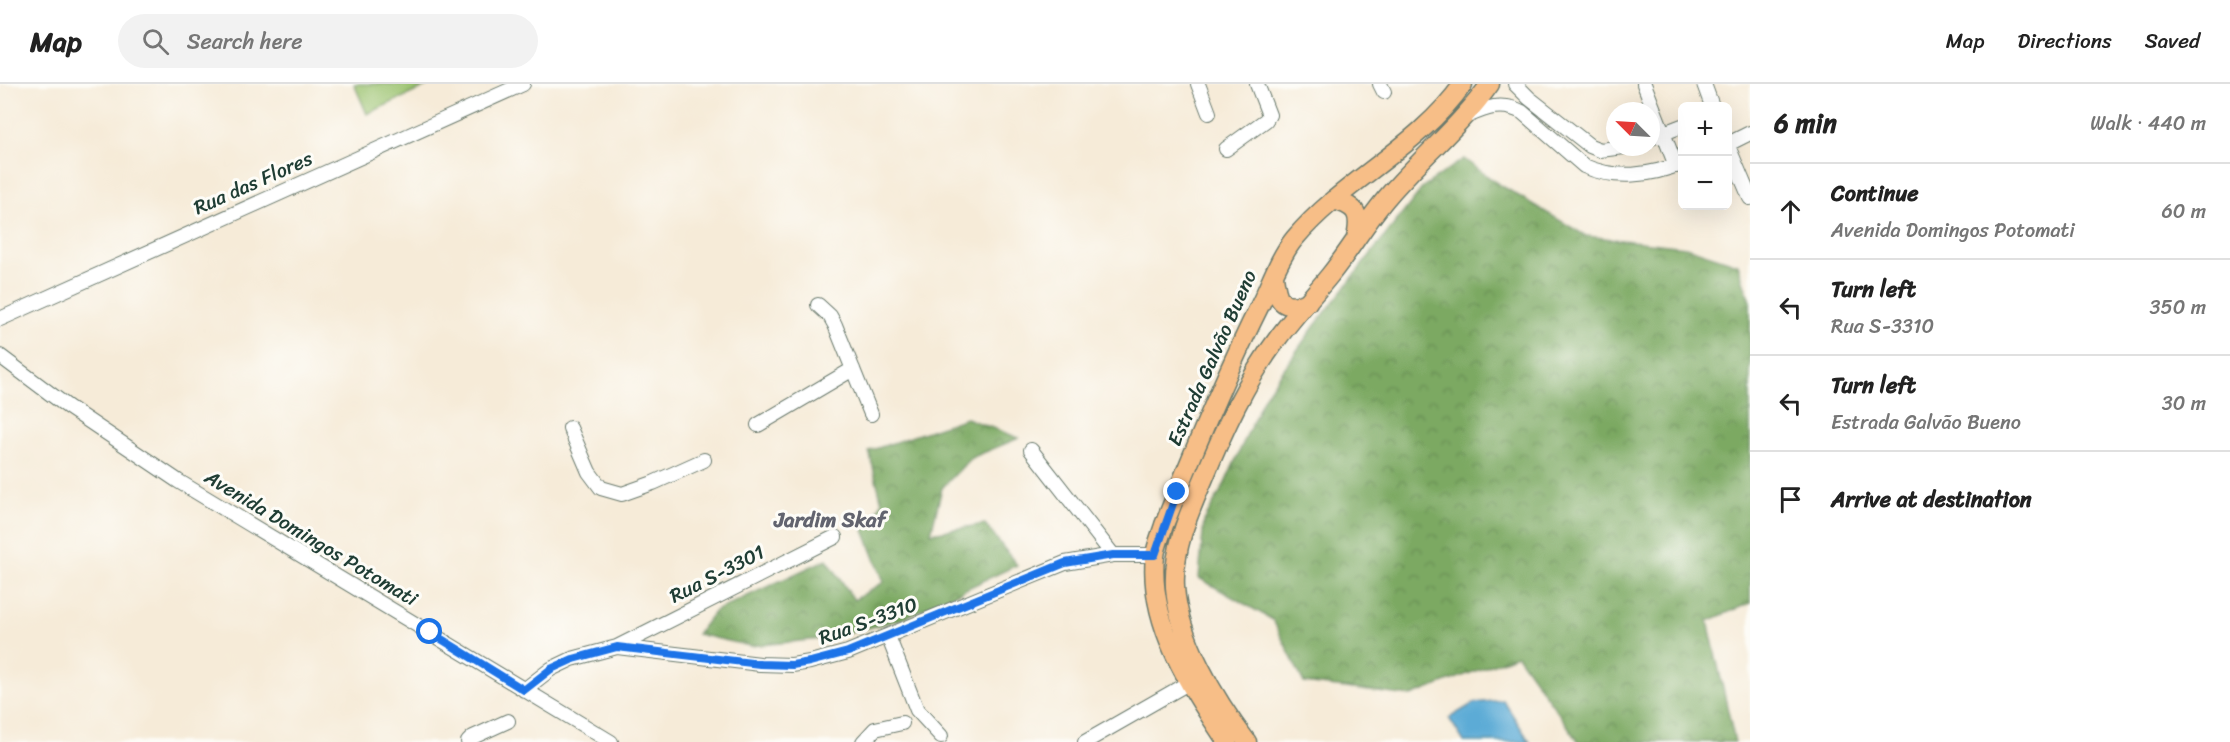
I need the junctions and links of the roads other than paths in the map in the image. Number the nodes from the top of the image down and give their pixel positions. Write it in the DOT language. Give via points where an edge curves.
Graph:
graph roads {
  1 [pos="523,84"];
  2 [pos="1198,84"];
  3 [pos="1257,84"];
  4 [pos="1463,84"];
  5 [pos="1490,84"];
  6 [pos="1515,84"];
  7 [pos="1644,84"];
  8 [pos="1708,85"];
  9 [pos="1648,102"];
  10 [pos="1711,102"];
  11 [pos="1209,113"];
  12 [pos="1465,117"];
  13 [pos="1678,128"];
  14 [pos="1750,133"];
  15 [pos="1660,135"];
  16 [pos="1660,140"];
  17 [pos="1732,143"];
  18 [pos="1226,149"];
  19 [pos="1606,150"];
  20 [pos="1732,155"];
  21 [pos="1678,163"];
  22 [pos="1678,164"];
  23 [pos="1750,198"];
  24 [pos="1333,200"];
  25 [pos="1355,239"];
  26 [pos="1274,276"];
  27 [pos="1308,302"];
  28 [pos="818,305"];
  29 [pos="0,319"];
  30 [pos="0,356"];
  31 [pos="853,369"];
  32 [pos="871,414"];
  33 [pos="758,425"];
  34 [pos="570,428"];
  35 [pos="1031,450"];
  36 [pos="704,460"];
  37 [pos="835,537"];
  38 [pos="1113,555"];
  39 [pos="1155,555"];
  40 [pos="888,636"];
  41 [pos="617,647"];
  42 [pos="1190,682"];
  43 [pos="524,690"];
  44 [pos="508,721"];
  45 [pos="902,723"];
  46 [pos="941,736"];
  47 [pos="468,742"];
  48 [pos="611,742"];
  49 [pos="863,742"];
  50 [pos="1084,742"];
  51 [pos="1227,742"];
  52 [pos="1247,742"];
  1 -- 29 [label="street, Rua das Flores"];
  2 -- 11 [label="street"];
  3 -- 18 [label="street" via="1269,115"];
  4 -- 24 [label="main road, Estrada Galvão Bueno" via="1414,135"];
  5 -- 12 [label="main road, Estrada Galvão Bueno"];
  6 -- 19 [label="street" via="1590,146"];
  7 -- 9 [label="street"];
  8 -- 10 [label="street"];
  12 -- 22 [label="street" via="1495,105 1512,107 1584,166 1602,172 1641,174"];
  12 -- 25 [label="main road, Estrada Galvão Bueno" via="1407,175"];
  13 -- 15 [label="street"];
  14 -- 17 [label="street"];
  16 -- 21 [label="street"];
  20 -- 23 [label="street"];
  24 -- 25 [label="main road" via="1354,210 1358,225"];
  24 -- 26 [label="main road, Estrada Galvão Bueno" via="1293,240"];
  25 -- 27 [label="main road, Estrada Galvão Bueno"];
  26 -- 27 [label="main road" via="1277,296 1285,305"];
  26 -- 39 [label="main road, Estrada Galvão Bueno" via="1177,492"];
  27 -- 52 [label="main road, Estrada Galvão Bueno" via="1279,336 1244,389 1191,509 1176,559 1178,606 1190,644"];
  28 -- 31 [label="street" via="830,316"];
  30 -- 43 [label="street, Avenida Domingos Potomati" via="178,481"];
  31 -- 32 [label="street"];
  31 -- 33 [label="street"];
  34 -- 36 [label="street" via="589,472 601,488 622,494"];
  35 -- 38 [label="street"];
  37 -- 41 [label="street, Rua S-3301"];
  38 -- 39 [label="street, Rua S-3310"];
  38 -- 40 [label="street, Rua S-3310" via="1065,563"];
  39 -- 42 [label="main road, Estrada Galvão Bueno" via="1159,606 1173,651"];
  40 -- 41 [label="street, Rua S-3310" via="848,652 792,665"];
  40 -- 46 [label="street" via="917,710"];
  41 -- 43 [label="street, Rua S-3310" via="551,669"];
  42 -- 50 [label="street"];
  42 -- 51 [label="main road, Estrada Galvão Bueno"];
  43 -- 48 [label="street, Avenida Domingos Potomati"];
  44 -- 47 [label="street"];
  45 -- 49 [label="street" via="875,729"];
}
